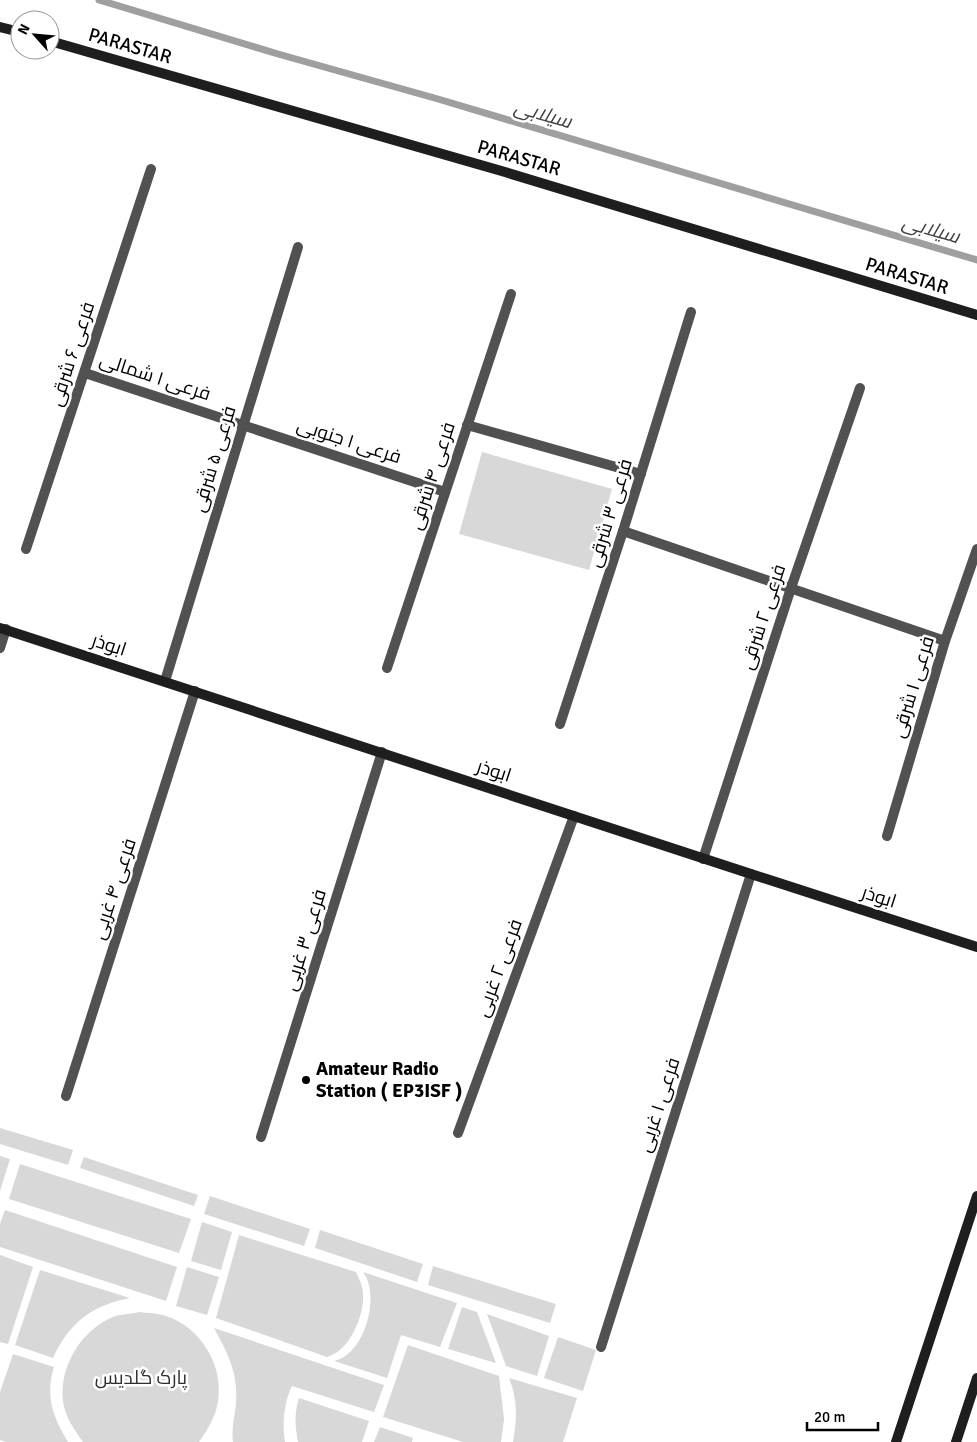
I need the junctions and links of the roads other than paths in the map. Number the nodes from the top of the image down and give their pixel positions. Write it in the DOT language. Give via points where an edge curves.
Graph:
graph roads {
  1 [pos="60,44"];
  2 [pos="151,169"];
  3 [pos="298,247"];
  4 [pos="511,294"];
  5 [pos="691,312"];
  6 [pos="977,315"];
  7 [pos="85,373"];
  8 [pos="860,388"];
  9 [pos="242,424"];
  10 [pos="468,425"];
  11 [pos="641,474"];
  12 [pos="446,492"];
  13 [pos="623,532"];
  14 [pos="26,549"];
  15 [pos="977,549"];
  16 [pos="790,588"];
  17 [pos="3,629"];
  18 [pos="945,641"];
  19 [pos="0,648"];
  20 [pos="388,668"];
  21 [pos="165,681"];
  22 [pos="195,692"];
  23 [pos="560,724"];
  24 [pos="382,752"];
  25 [pos="574,816"];
  26 [pos="887,836"];
  27 [pos="703,858"];
  28 [pos="751,874"];
  29 [pos="977,947"];
  30 [pos="66,1096"];
  31 [pos="458,1133"];
  32 [pos="261,1137"];
  33 [pos="977,1196"];
  34 [pos="601,1347"];
  35 [pos="977,1378"];
  36 [pos="896,1442"];
  37 [pos="956,1442"];
  1 -- 6 [label="street, PARASTAR" via="505,172"];
  2 -- 7 [label="street, فرعی ۶ شرقی"];
  3 -- 9 [label="street, فرعی ۵ شرقی"];
  4 -- 10 [label="street, فرعی ۴ شرقی"];
  5 -- 11 [label="street, فرعی ۳ شرقی"];
  7 -- 9 [label="street, فرعی ۱ شمالی"];
  7 -- 14 [label="street, فرعی ۶ شرقی"];
  8 -- 16 [label="street, فرعی ۲ شرقی"];
  9 -- 12 [label="street, فرعی ۱ جنوبی"];
  9 -- 21 [label="street, فرعی ۵ شرقی"];
  10 -- 11 [label="street"];
  10 -- 12 [label="street, فرعی ۴ شرقی"];
  11 -- 13 [label="street, فرعی ۳ شرقی"];
  12 -- 20 [label="street, فرعی ۴ شرقی"];
  13 -- 16 [label="street"];
  13 -- 23 [label="street, فرعی ۳ شرقی"];
  15 -- 18 [label="street, فرعی ۱ شرقی"];
  16 -- 18 [label="street"];
  16 -- 27 [label="street, فرعی ۲ شرقی"];
  17 -- 19 [label="street"];
  17 -- 21 [label="street, ابوذر"];
  18 -- 26 [label="street, فرعی ۱ شرقی"];
  21 -- 22 [label="street, ابوذر"];
  22 -- 24 [label="street, ابوذر"];
  22 -- 30 [label="street, فرعی ۴ غربی"];
  24 -- 25 [label="street, ابوذر"];
  24 -- 32 [label="street, فرعی ۳ غربی"];
  25 -- 27 [label="street, ابوذر"];
  25 -- 31 [label="street, فرعی ۲ غربی"];
  27 -- 28 [label="street, ابوذر"];
  28 -- 29 [label="street, ابوذر"];
  28 -- 34 [label="street, فرعی ۱ غربی"];
  33 -- 36 [label="street"];
  35 -- 37 [label="street"];
}
